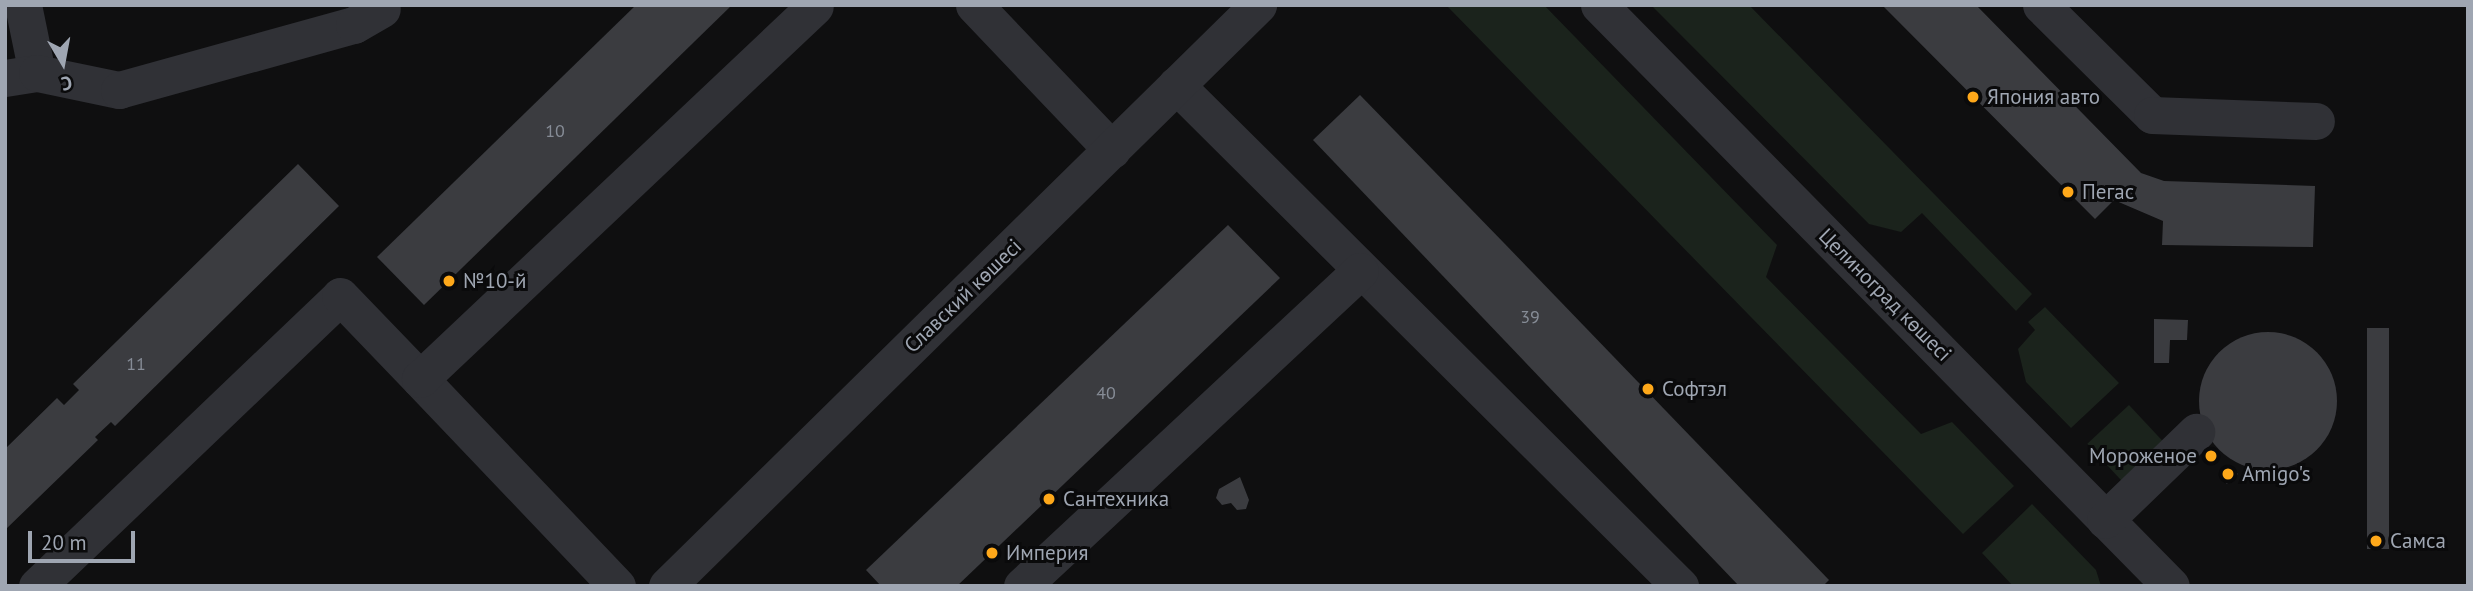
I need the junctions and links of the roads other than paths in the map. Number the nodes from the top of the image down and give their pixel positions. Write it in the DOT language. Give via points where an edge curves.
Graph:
graph roads {
  1 [pos="23,5"];
  2 [pos="974,5"];
  3 [pos="1258,5"];
  4 [pos="1598,5"];
  5 [pos="2041,5"];
  6 [pos="815,6"];
  7 [pos="382,7"];
  8 [pos="21,76"];
  9 [pos="1176,85"];
  10 [pos="2316,121"];
  11 [pos="1112,150"];
  12 [pos="1360,271"];
  13 [pos="420,379"];
  14 [pos="2196,432"];
  15 [pos="2105,520"];
  16 [pos="2164,583"];
  17 [pos="37,586"];
  18 [pos="617,586"];
  19 [pos="667,586"];
  20 [pos="1022,586"];
  21 [pos="1680,586"];
  1 -- 8 [label="street"];
  2 -- 11 [label="street"];
  3 -- 9 [label="street, Славский көшесі"];
  4 -- 15 [label="street, Целиноград көшесі"];
  5 -- 10 [label="street" via="2152,115"];
  6 -- 13 [label="street"];
  7 -- 8 [label="street" via="354,25 119,90"];
  9 -- 11 [label="street, Славский көшесі"];
  9 -- 12 [label="street"];
  11 -- 19 [label="street, Славский көшесі"];
  12 -- 20 [label="street"];
  12 -- 21 [label="street"];
  13 -- 17 [label="street" via="340,296"];
  13 -- 18 [label="street"];
  14 -- 15 [label="street"];
  15 -- 16 [label="street, Целиноград көшесі"];
}
